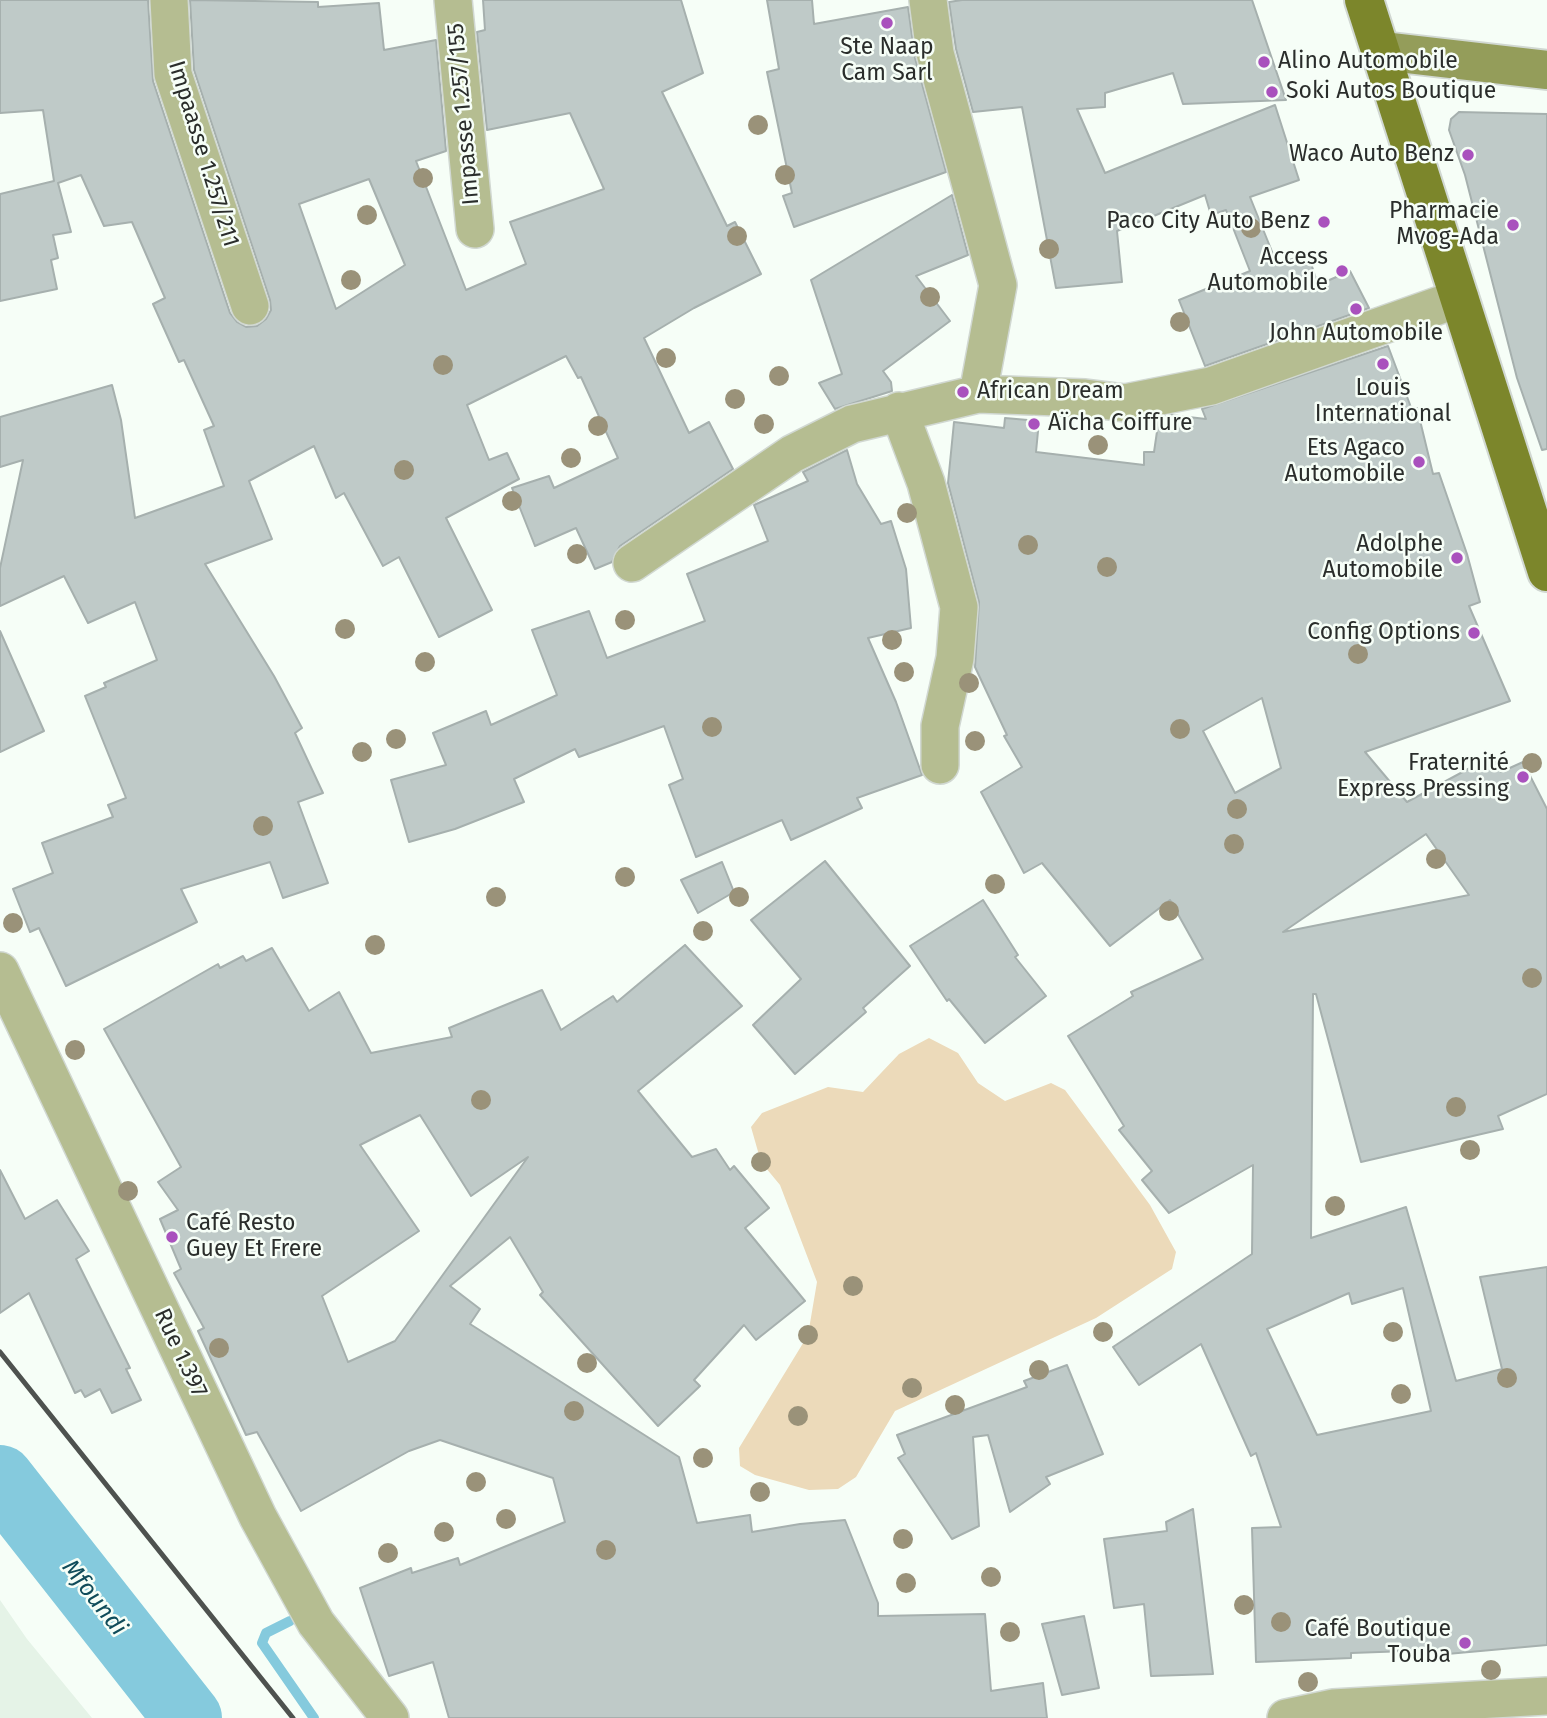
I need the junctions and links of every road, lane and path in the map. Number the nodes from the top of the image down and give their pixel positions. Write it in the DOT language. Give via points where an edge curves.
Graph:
graph roads {
  1 [pos="169,0"];
  2 [pos="453,0"];
  3 [pos="928,0"];
  4 [pos="1364,0"];
  5 [pos="1382,51"];
  6 [pos="1547,70"];
  7 [pos="475,229"];
  8 [pos="1460,298"];
  9 [pos="250,306"];
  10 [pos="978,394"];
  11 [pos="899,411"];
  12 [pos="632,563"];
  13 [pos="1547,572"];
  14 [pos="940,765"];
  15 [pos="0,971"];
  16 [pos="1547,1696"];
  17 [pos="390,1718"];
  18 [pos="1286,1718"];
  1 -- 9 [label="street, Impaasse 1.257/211" via="173,74"];
  2 -- 7 [label="street, Impasse 1.257/155"];
  3 -- 10 [label="street" via="935,53 998,285"];
  4 -- 5 [label="main road"];
  5 -- 6 [label="main road"];
  5 -- 8 [label="main road"];
  8 -- 10 [label="street" via="1211,386 1125,403"];
  8 -- 13 [label="main road"];
  10 -- 11 [label="street"];
  11 -- 12 [label="street" via="852,424 792,454"];
  11 -- 14 [label="street" via="926,483 959,607 955,659 940,726"];
  15 -- 17 [label="street, Rue 1.397" via="258,1517 316,1623"];
  16 -- 18 [label="street" via="1333,1708"];
}
